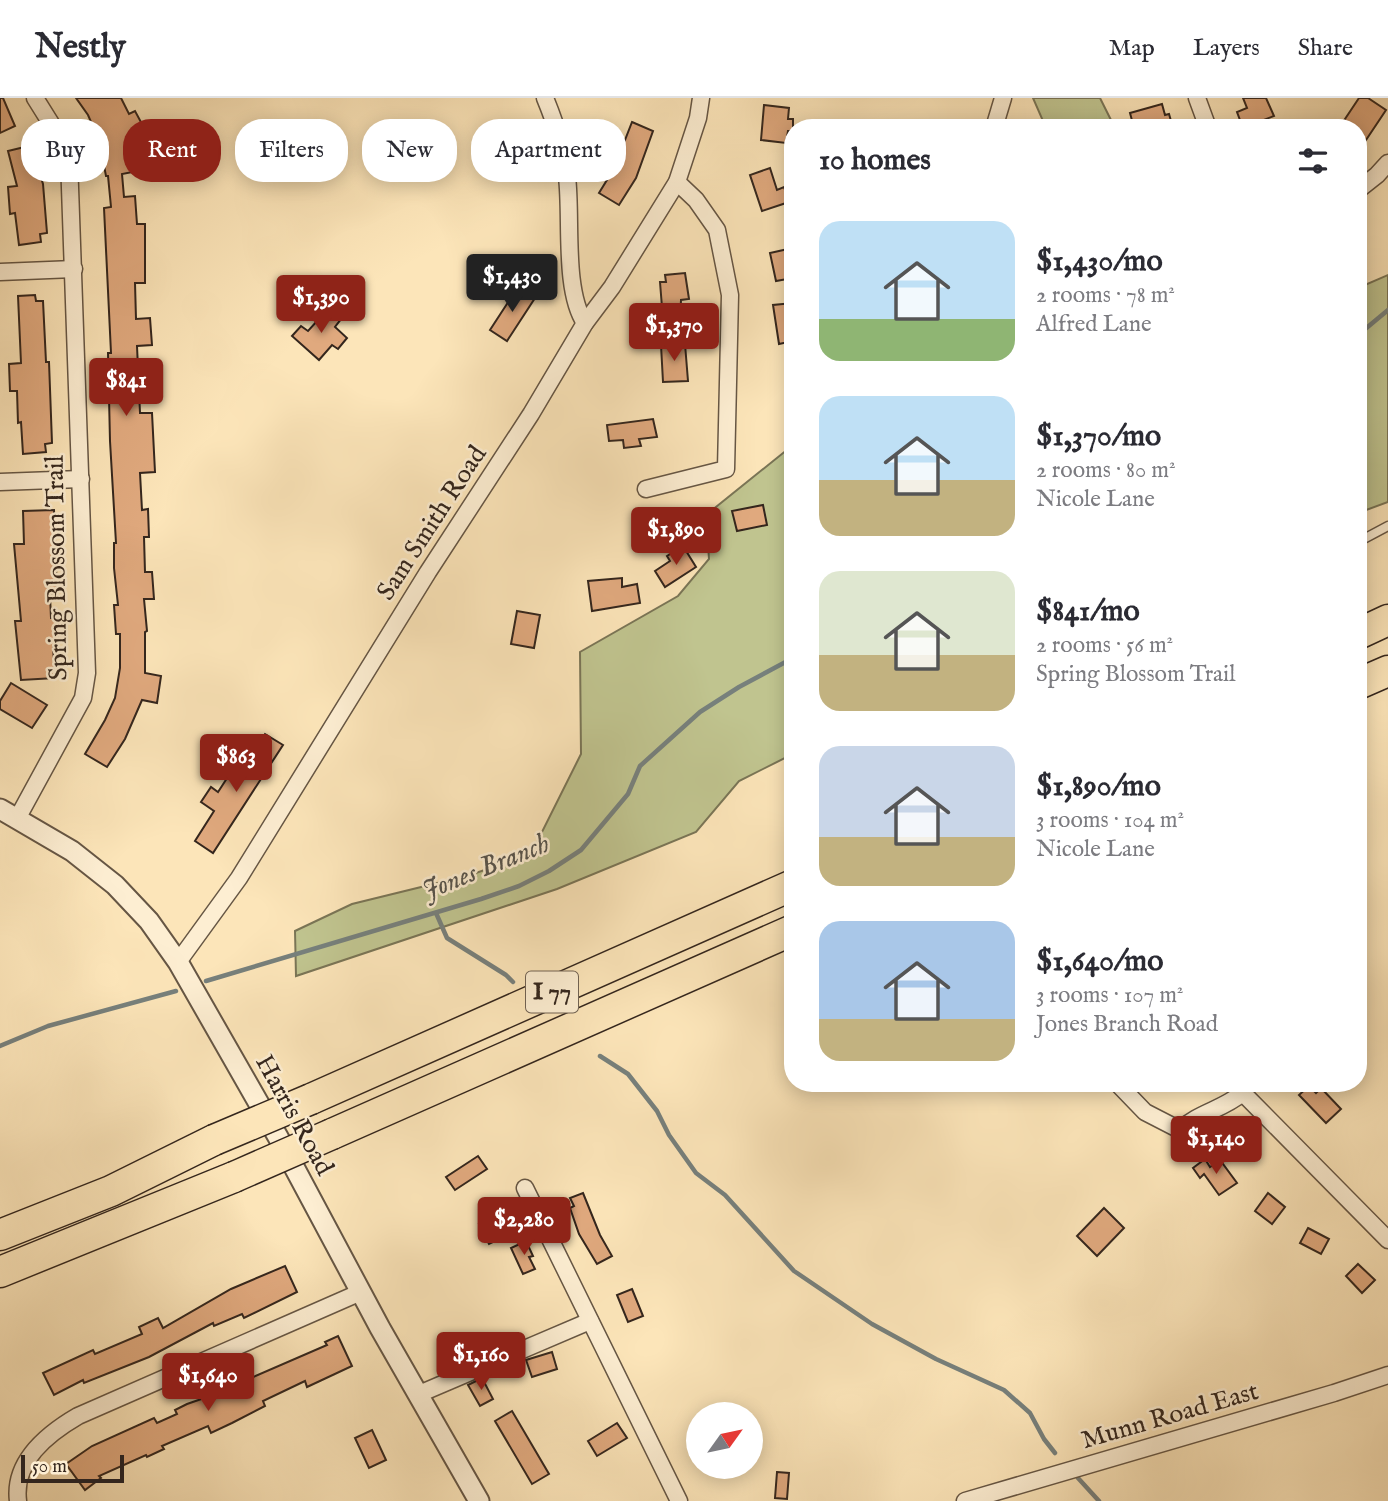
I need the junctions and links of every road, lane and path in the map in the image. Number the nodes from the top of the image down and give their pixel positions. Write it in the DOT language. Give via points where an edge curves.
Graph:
graph roads {
  1 [pos="35,98"];
  2 [pos="545,98"];
  3 [pos="701,98"];
  4 [pos="1003,98"];
  5 [pos="1197,98"];
  6 [pos="997,119"];
  7 [pos="1205,119"];
  8 [pos="1388,163"];
  9 [pos="677,182"];
  10 [pos="1367,183"];
  11 [pos="74,269"];
  12 [pos="0,272"];
  13 [pos="585,323"];
  14 [pos="81,479"];
  15 [pos="0,482"];
  16 [pos="646,489"];
  17 [pos="1388,526"];
  18 [pos="1367,537"];
  19 [pos="1388,620"];
  20 [pos="1367,630"];
  21 [pos="1388,671"];
  22 [pos="1367,680"];
  23 [pos="8,814"];
  24 [pos="784,889"];
  25 [pos="784,934"];
  26 [pos="178,962"];
  27 [pos="1123,1092"];
  28 [pos="1231,1092"];
  29 [pos="1233,1092"];
  30 [pos="525,1188"];
  31 [pos="0,1235"];
  32 [pos="1388,1240"];
  33 [pos="0,1272"];
  34 [pos="360,1292"];
  35 [pos="590,1321"];
  36 [pos="1388,1375"];
  37 [pos="419,1394"];
  38 [pos="18,1501"];
  39 [pos="479,1501"];
  40 [pos="679,1501"];
  41 [pos="965,1501"];
  1 -- 11 [label="street, Spring Blossom Trail" via="69,159"];
  2 -- 13 [label="street" via="567,176 573,284"];
  3 -- 9 [label="street, Sam Smith Road"];
  4 -- 6 [label="street"];
  5 -- 7 [label="street"];
  8 -- 10 [label="street"];
  9 -- 13 [label="street, Sam Smith Road"];
  9 -- 16 [label="street" via="717,230 730,295 726,469"];
  11 -- 12 [label="street"];
  11 -- 14 [label="street, Spring Blossom Trail"];
  13 -- 26 [label="street, Sam Smith Road" via="239,878"];
  14 -- 15 [label="street"];
  14 -- 23 [label="street, Spring Blossom Trail" via="87,673 83,698"];
  17 -- 18 [label="lane"];
  19 -- 20 [label="highway"];
  21 -- 22 [label="highway"];
  23 -- 26 [label="street, Harris Road" via="72,851 115,885 149,921"];
  24 -- 31 [label="highway, I 77, bridge" via="214,1140 111,1191"];
  25 -- 33 [label="highway, I 77, bridge" via="234,1177"];
  26 -- 34 [label="street, Harris Road"];
  27 -- 28 [label="street" via="1145,1112 1180,1130"];
  29 -- 32 [label="street"];
  30 -- 35 [label="street"];
  34 -- 37 [label="street, Harris Road"];
  34 -- 38 [label="street" via="53,1431 23,1469"];
  35 -- 37 [label="street"];
  35 -- 40 [label="street"];
  36 -- 41 [label="street, Munn Road East"];
  37 -- 39 [label="street, Harris Road"];
}
